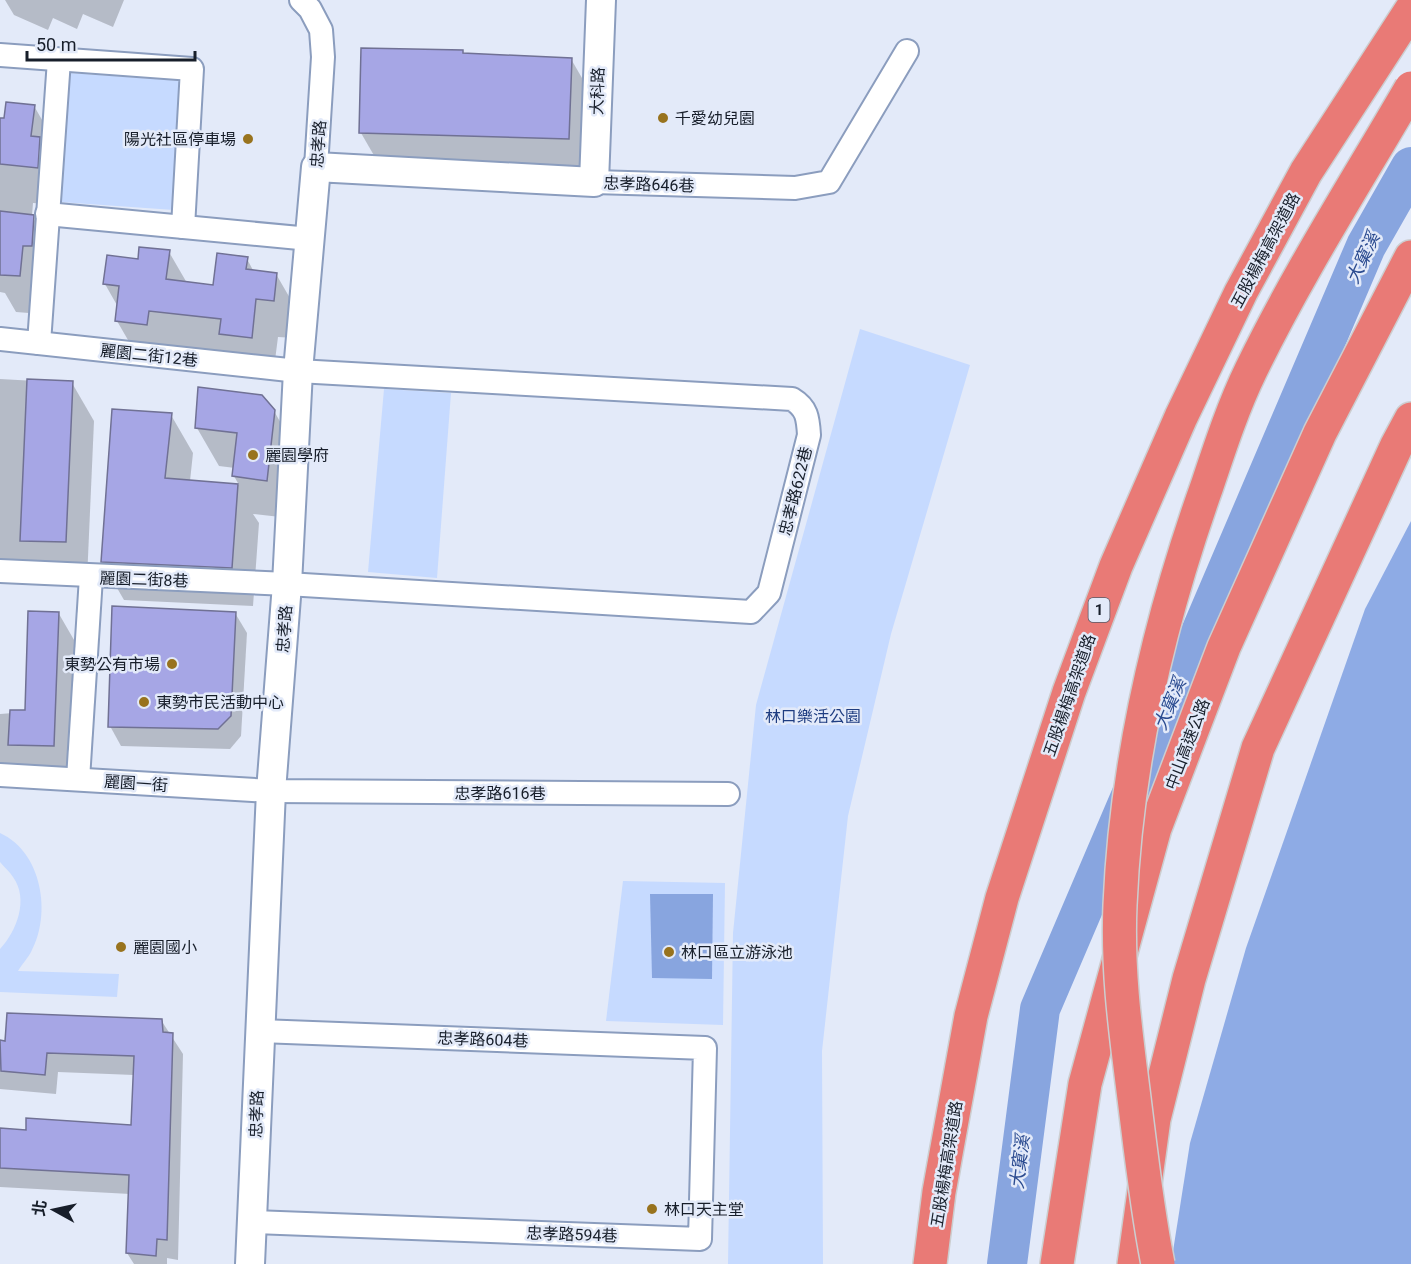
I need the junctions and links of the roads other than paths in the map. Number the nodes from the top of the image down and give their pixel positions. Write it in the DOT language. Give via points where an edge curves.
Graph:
graph roads {
  1 [pos="302,0"];
  2 [pos="601,0"];
  3 [pos="1411,10"];
  4 [pos="907,51"];
  5 [pos="0,55"];
  6 [pos="59,60"];
  7 [pos="1411,88"];
  8 [pos="316,167"];
  9 [pos="594,182"];
  10 [pos="47,214"];
  11 [pos="183,227"];
  12 [pos="310,239"];
  13 [pos="1411,257"];
  14 [pos="0,339"];
  15 [pos="39,343"];
  16 [pos="298,371"];
  17 [pos="1411,419"];
  18 [pos="0,571"];
  19 [pos="91,577"];
  20 [pos="287,584"];
  21 [pos="0,775"];
  22 [pos="78,779"];
  23 [pos="271,791"];
  24 [pos="728,794"];
  25 [pos="260,1031"];
  26 [pos="705,1048"];
  27 [pos="252,1222"];
  28 [pos="250,1264"];
  29 [pos="930,1264"];
  30 [pos="1057,1264"];
  31 [pos="1134,1264"];
  32 [pos="1158,1264"];
  1 -- 8 [label="street, 忠孝路" via="321,30"];
  2 -- 9 [label="street, 大科路"];
  3 -- 29 [label="highway, 五股楊梅高架道路 / 1" via="1306,172 1241,292 1116,566 1069,692 999,908 971,1016"];
  4 -- 9 [label="street, 忠孝路646巷" via="829,182 795,188"];
  5 -- 6 [label="street"];
  6 -- 10 [label="street"];
  6 -- 11 [label="street" via="192,69"];
  7 -- 32 [label="highway, bridge" via="1310,260 1251,371 1175,580 1146,695 1129,798 1120,907 1123,1010"];
  8 -- 9 [label="street, 忠孝路646巷"];
  8 -- 12 [label="street, 忠孝路"];
  10 -- 11 [label="street"];
  10 -- 15 [label="street"];
  11 -- 12 [label="street"];
  12 -- 16 [label="street, 忠孝路"];
  13 -- 30 [label="highway, 中山高速公路" via="1320,433 1224,646 1155,828 1085,1084"];
  14 -- 15 [label="street, 麗園二街12巷"];
  15 -- 16 [label="street, 麗園二街12巷"];
  16 -- 20 [label="street, 忠孝路"];
  16 -- 20 [label="street, 忠孝路622巷" via="792,399 803,406 809,435 769,593 751,612"];
  17 -- 31 [label="highway" via="1258,748 1189,978 1157,1108"];
  18 -- 19 [label="street, 麗園二街8巷"];
  19 -- 20 [label="street, 麗園二街8巷"];
  19 -- 22 [label="street"];
  20 -- 23 [label="street, 忠孝路"];
  21 -- 22 [label="street, 麗園一街"];
  22 -- 23 [label="street, 麗園一街"];
  23 -- 24 [label="street, 忠孝路616巷"];
  23 -- 25 [label="street, 忠孝路"];
  25 -- 26 [label="street, 忠孝路604巷"];
  25 -- 27 [label="street, 忠孝路"];
  26 -- 27 [label="street, 忠孝路594巷" via="700,1239"];
  27 -- 28 [label="street, 忠孝路"];
}
